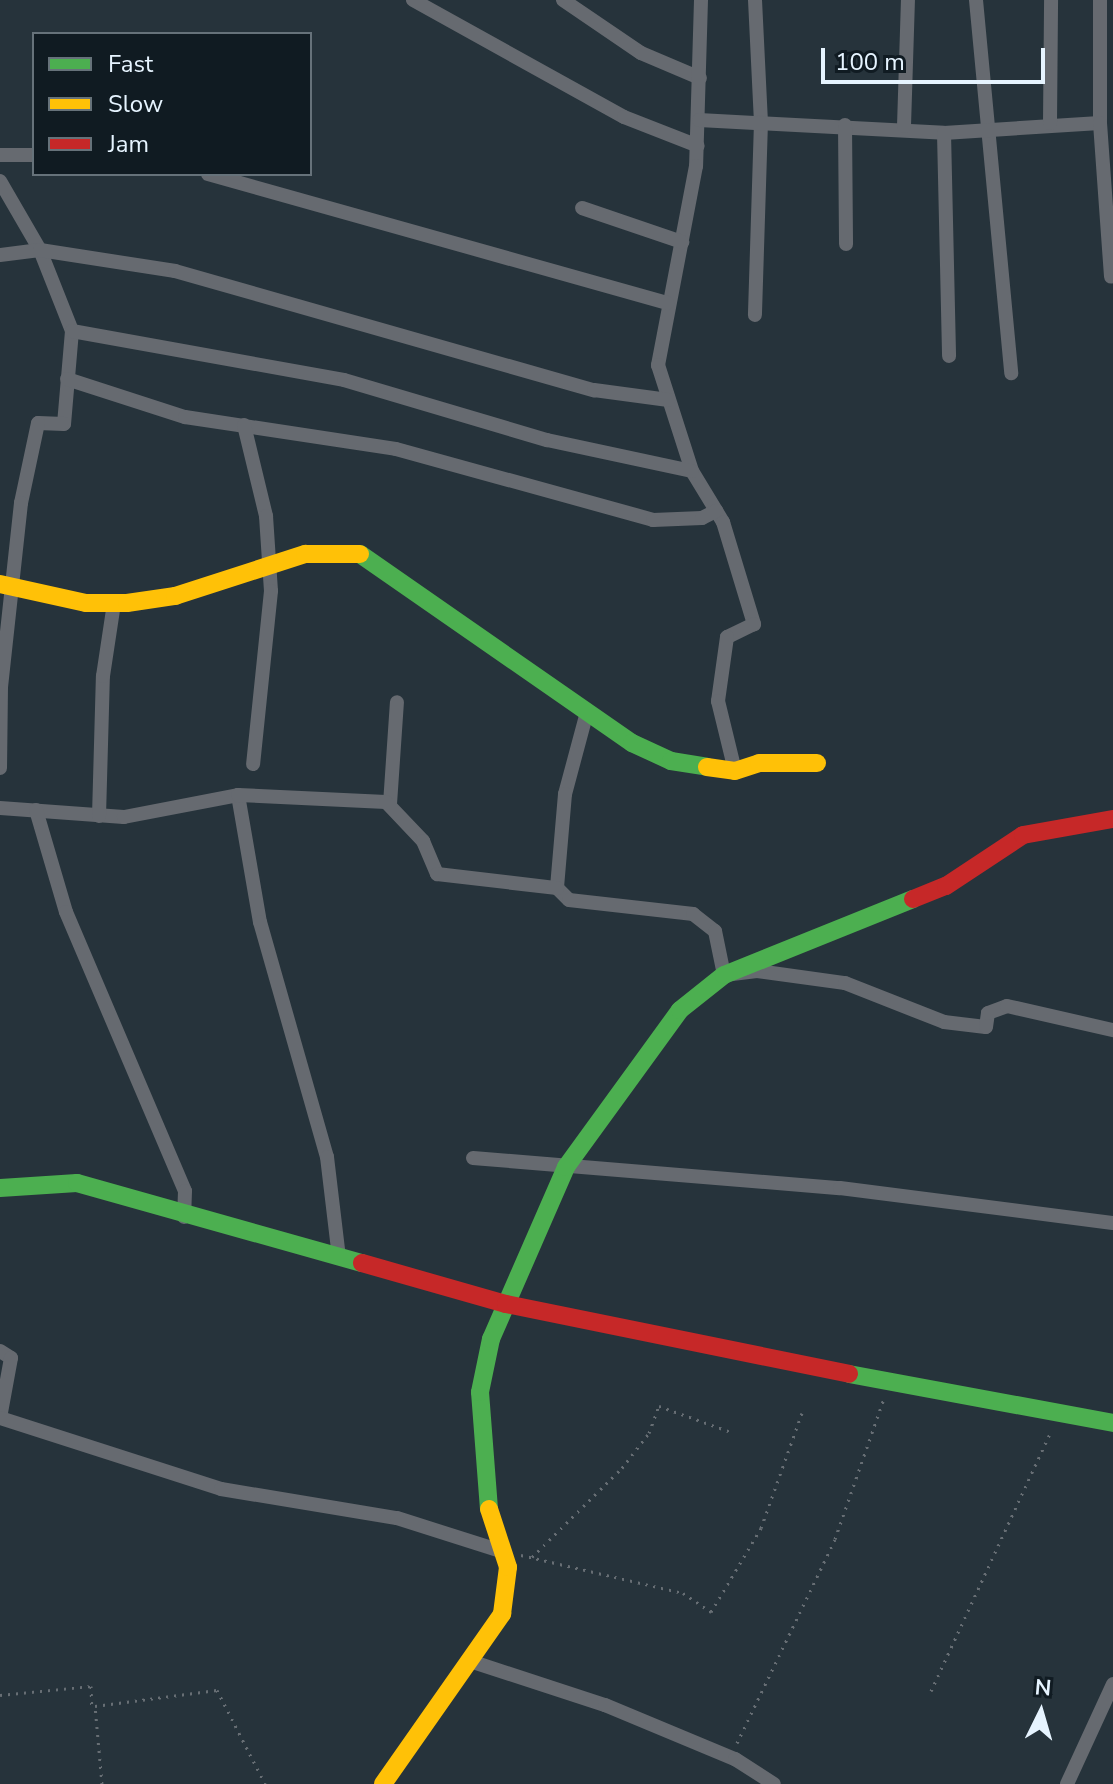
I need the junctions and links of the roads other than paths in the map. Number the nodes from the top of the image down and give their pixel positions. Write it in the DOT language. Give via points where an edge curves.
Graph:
graph roads {
  1 [pos="413,0"];
  2 [pos="563,0"];
  3 [pos="701,0"];
  4 [pos="755,0"];
  5 [pos="908,0"];
  6 [pos="976,0"];
  7 [pos="1051,0"];
  8 [pos="1100,0"];
  9 [pos="700,78"];
  10 [pos="699,120"];
  11 [pos="761,122"];
  12 [pos="1050,123"];
  13 [pos="1100,123"];
  14 [pos="845,125"];
  15 [pos="904,126"];
  16 [pos="987,127"];
  17 [pos="944,133"];
  18 [pos="698,146"];
  19 [pos="0,155"];
  20 [pos="32,155"];
  21 [pos="215,176"];
  22 [pos="0,181"];
  23 [pos="582,208"];
  24 [pos="682,242"];
  25 [pos="846,244"];
  26 [pos="40,250"];
  27 [pos="0,255"];
  28 [pos="1111,277"];
  29 [pos="667,303"];
  30 [pos="755,315"];
  31 [pos="72,331"];
  32 [pos="949,356"];
  33 [pos="1011,373"];
  34 [pos="67,379"];
  35 [pos="668,400"];
  36 [pos="244,425"];
  37 [pos="692,471"];
  38 [pos="716,511"];
  39 [pos="266,567"];
  40 [pos="6,586"];
  41 [pos="114,603"];
  42 [pos="397,702"];
  43 [pos="587,712"];
  44 [pos="817,763"];
  45 [pos="253,764"];
  46 [pos="0,768"];
  47 [pos="735,771"];
  48 [pos="238,795"];
  49 [pos="390,804"];
  50 [pos="0,808"];
  51 [pos="36,810"];
  52 [pos="99,816"];
  53 [pos="1113,819"];
  54 [pos="557,888"];
  55 [pos="724,975"];
  56 [pos="1113,1030"];
  57 [pos="473,1158"];
  58 [pos="566,1167"];
  59 [pos="0,1188"];
  60 [pos="184,1217"];
  61 [pos="1113,1223"];
  62 [pos="339,1257"];
  63 [pos="506,1304"];
  64 [pos="0,1351"];
  65 [pos="2,1401"];
  66 [pos="1113,1423"];
  67 [pos="501,1551"];
  68 [pos="470,1661"];
  69 [pos="1113,1684"];
  70 [pos="383,1784"];
  71 [pos="774,1784"];
  72 [pos="1067,1784"];
  1 -- 18 [label="street" via="624,117"];
  2 -- 9 [label="street" via="641,53"];
  3 -- 9 [label="street"];
  4 -- 11 [label="street"];
  5 -- 15 [label="street"];
  6 -- 16 [label="street"];
  7 -- 12 [label="street"];
  8 -- 13 [label="street"];
  9 -- 10 [label="street"];
  10 -- 11 [label="street"];
  10 -- 18 [label="street"];
  11 -- 14 [label="street"];
  11 -- 30 [label="street"];
  12 -- 13 [label="street"];
  12 -- 16 [label="street"];
  13 -- 28 [label="street"];
  14 -- 15 [label="street"];
  14 -- 25 [label="street"];
  15 -- 17 [label="street"];
  16 -- 17 [label="street"];
  16 -- 33 [label="street" via="994,148"];
  17 -- 32 [label="street"];
  18 -- 24 [label="street"];
  19 -- 20 [label="street"];
  21 -- 29 [label="street"];
  22 -- 26 [label="street"];
  23 -- 24 [label="street"];
  24 -- 29 [label="street"];
  26 -- 27 [label="street"];
  26 -- 31 [label="street"];
  26 -- 35 [label="street" via="175,271 594,390"];
  29 -- 35 [label="street" via="658,365"];
  31 -- 34 [label="street"];
  31 -- 37 [label="street" via="344,380 547,440"];
  34 -- 36 [label="street" via="185,417"];
  34 -- 40 [label="street" via="64,424 38,423"];
  35 -- 37 [label="street"];
  36 -- 38 [label="street" via="396,449 653,520 702,518"];
  36 -- 39 [label="street" via="266,516"];
  37 -- 38 [label="street"];
  38 -- 47 [label="street" via="754,624 727,637 718,701"];
  39 -- 41 [label="street" via="175,596"];
  39 -- 43 [label="street" via="305,554 368,554"];
  39 -- 45 [label="street" via="270,636"];
  40 -- 41 [label="street"];
  40 -- 46 [label="street"];
  41 -- 52 [label="street" via="103,676"];
  42 -- 49 [label="street"];
  43 -- 47 [label="street" via="671,761"];
  43 -- 54 [label="street" via="565,794"];
  44 -- 47 [label="street" via="759,763"];
  48 -- 49 [label="street"];
  48 -- 52 [label="street"];
  48 -- 62 [label="street" via="260,922 327,1157"];
  49 -- 54 [label="street" via="423,841 437,874"];
  50 -- 51 [label="street"];
  51 -- 52 [label="street"];
  51 -- 60 [label="street" via="66,912 185,1191"];
  53 -- 55 [label="street" via="1023,835 946,886"];
  54 -- 55 [label="street" via="569,900 693,914 709,922"];
  55 -- 56 [label="street" via="757,971 845,983 944,1022 986,1027 988,1013 1007,1006"];
  55 -- 58 [label="street" via="680,1010"];
  57 -- 58 [label="street"];
  58 -- 61 [label="street" via="840,1188"];
  58 -- 63 [label="street"];
  59 -- 60 [label="street" via="77,1183"];
  60 -- 62 [label="street"];
  62 -- 63 [label="street"];
  63 -- 66 [label="street" via="890,1378 1058,1417"];
  63 -- 67 [label="street" via="480,1392 487,1504"];
  64 -- 65 [label="street" via="11,1358"];
  65 -- 67 [label="street" via="0,1418 221,1489 397,1518"];
  67 -- 68 [label="street" via="508,1567 502,1614"];
  68 -- 70 [label="street"];
  68 -- 71 [label="street" via="564,1689 730,1757"];
  69 -- 72 [label="street"];
}
